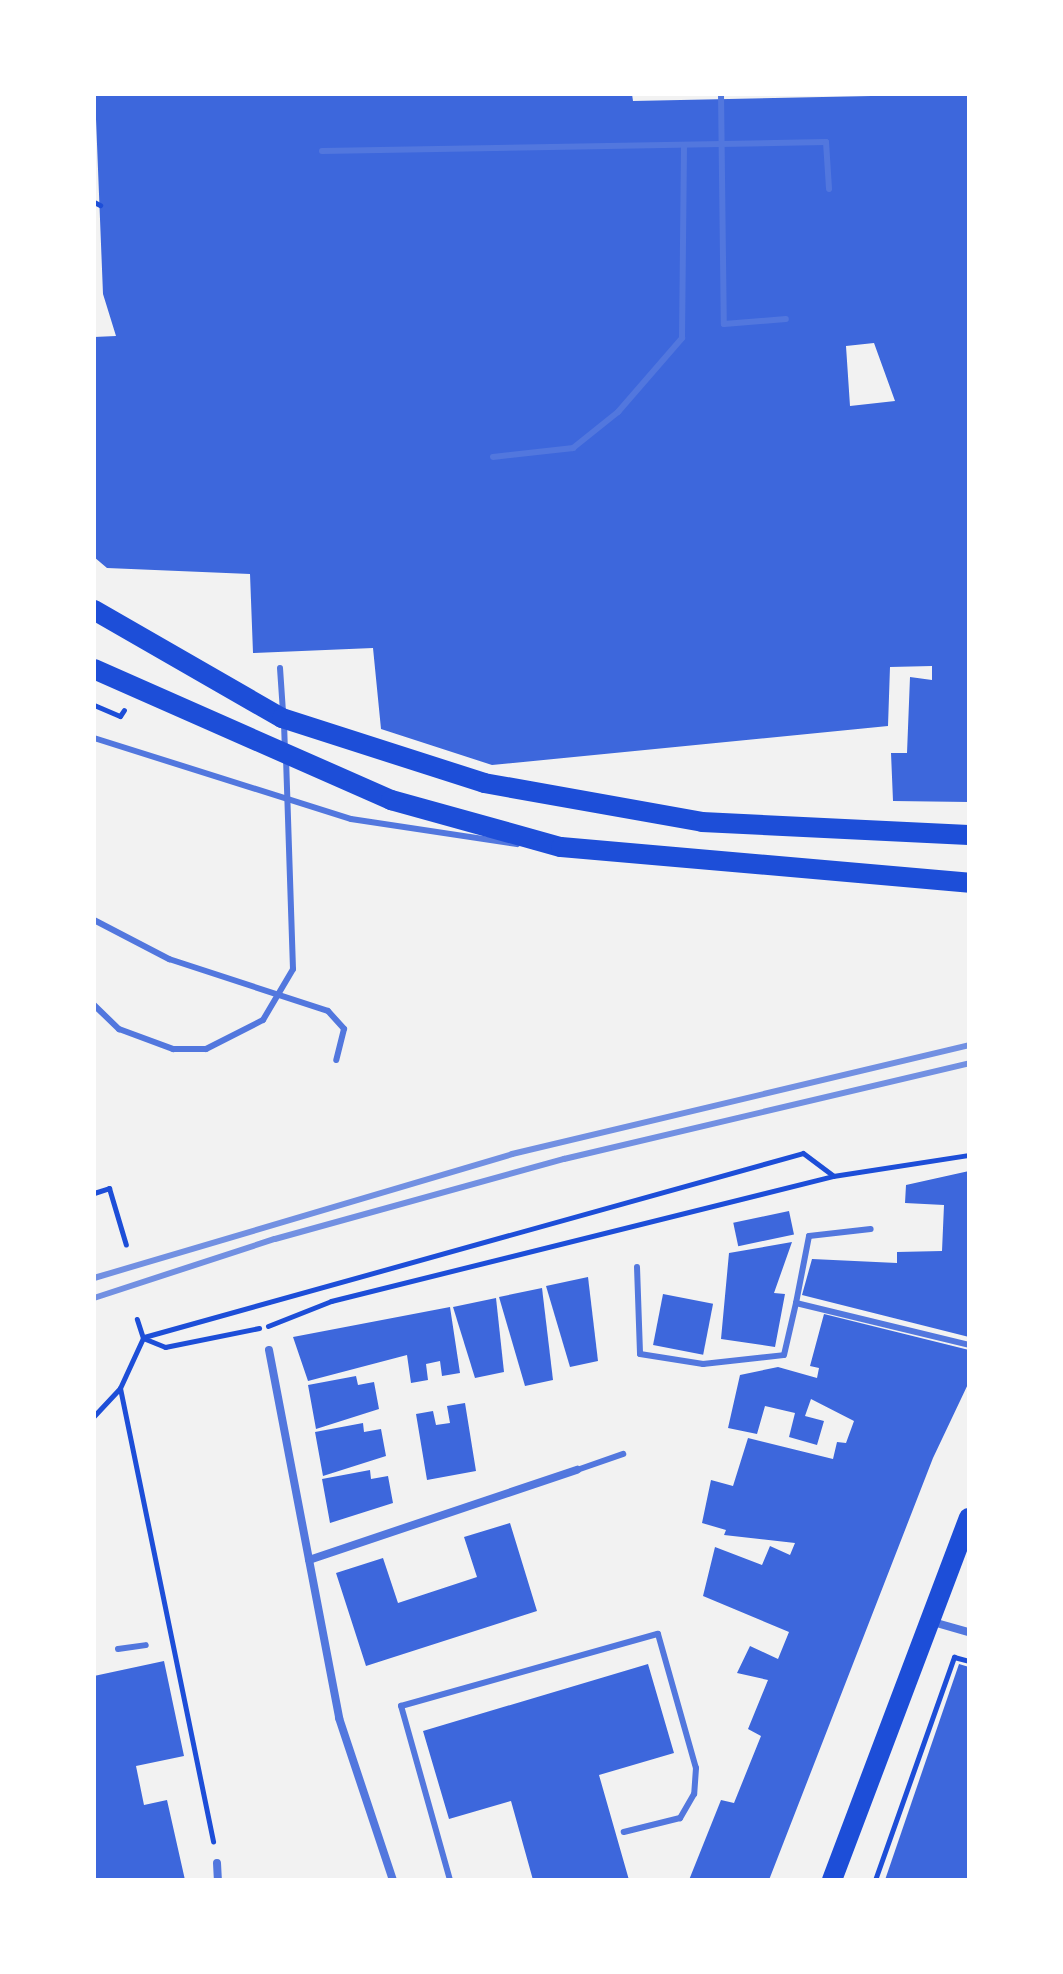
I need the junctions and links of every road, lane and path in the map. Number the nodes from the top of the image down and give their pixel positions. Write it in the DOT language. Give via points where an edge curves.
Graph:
graph roads {
  1 [pos="721,94"];
  2 [pos="684,147"];
  3 [pos="721,148"];
  4 [pos="322,151"];
  5 [pos="829,189"];
  6 [pos="786,319"];
  7 [pos="493,457"];
  8 [pos="94,610"];
  9 [pos="280,668"];
  10 [pos="94,669"];
  11 [pos="94,738"];
  12 [pos="969,835"];
  13 [pos="561,847"];
  14 [pos="969,883"];
  15 [pos="94,920"];
  16 [pos="94,1005"];
  17 [pos="336,1060"];
  18 [pos="969,1155"];
  19 [pos="833,1176"];
  20 [pos="94,1193"];
  21 [pos="871,1229"];
  22 [pos="126,1245"];
  23 [pos="637,1267"];
  24 [pos="796,1303"];
  25 [pos="137,1319"];
  26 [pos="143,1338"];
  27 [pos="969,1345"];
  28 [pos="269,1350"];
  29 [pos="120,1388"];
  30 [pos="94,1416"];
  31 [pos="623,1454"];
  32 [pos="577,1470"];
  33 [pos="969,1518"];
  34 [pos="309,1560"];
  35 [pos="928,1620"];
  36 [pos="969,1632"];
  37 [pos="146,1645"];
  38 [pos="118,1649"];
  39 [pos="969,1661"];
  40 [pos="624,1832"];
  41 [pos="217,1863"];
  42 [pos="218,1880"];
  43 [pos="393,1880"];
  44 [pos="450,1880"];
  45 [pos="832,1880"];
  46 [pos="875,1880"];
  1 -- 3 [label="lane"];
  2 -- 3 [label="lane"];
  2 -- 4 [label="lane"];
  2 -- 7 [label="lane" via="688,210 682,338 618,412 573,448"];
  3 -- 5 [label="lane" via="826,142"];
  3 -- 6 [label="lane" via="724,324"];
  8 -- 12 [label="main road" via="282,718 484,783 702,822"];
  9 -- 16 [label="lane" via="296,938 282,995 238,1038 206,1049 145,1042"];
  10 -- 13 [label="main road" via="391,800"];
  11 -- 13 [label="lane" via="351,819"];
  13 -- 14 [label="main road"];
  15 -- 17 [label="lane" via="169,959 328,1011 344,1029"];
  18 -- 19 [label="path"];
  19 -- 26 [label="path" via="331,1301 265,1327 165,1347"];
  19 -- 26 [label="path" via="803,1153"];
  20 -- 22 [label="path" via="109,1188"];
  21 -- 24 [label="lane" via="809,1236"];
  23 -- 24 [label="lane" via="640,1354 703,1364 784,1355"];
  24 -- 27 [label="lane"];
  25 -- 26 [label="path"];
  26 -- 29 [label="path"];
  28 -- 34 [label="street"];
  29 -- 30 [label="path"];
  29 -- 41 [label="path"];
  31 -- 32 [label="lane"];
  32 -- 34 [label="street"];
  33 -- 35 [label="main road"];
  34 -- 43 [label="street" via="339,1718"];
  35 -- 36 [label="street"];
  35 -- 45 [label="main road"];
  37 -- 38 [label="lane"];
  39 -- 46 [label="path" via="954,1657"];
  40 -- 44 [label="lane" via="680,1818 694,1794 696,1768 658,1634 401,1706"];
  41 -- 42 [label="street"];
}
